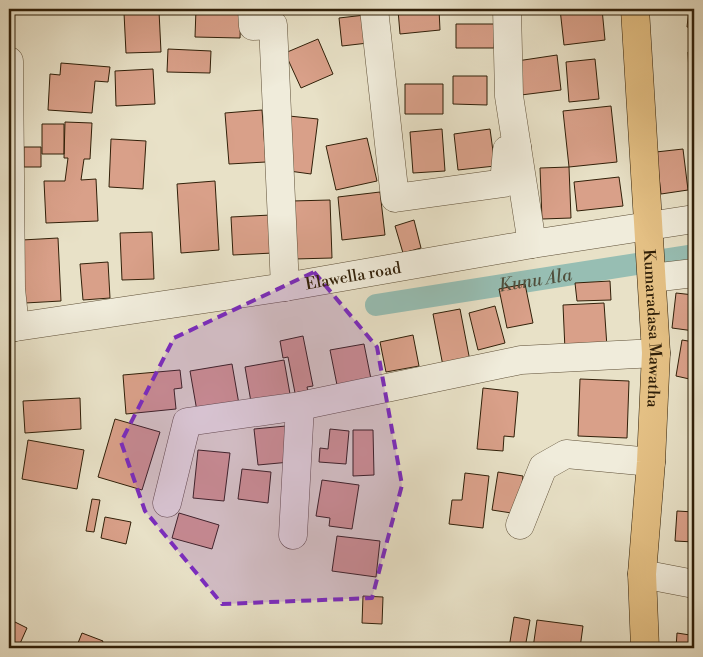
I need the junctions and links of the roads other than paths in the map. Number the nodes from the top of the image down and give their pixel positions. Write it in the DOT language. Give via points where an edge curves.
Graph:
graph roads {
  1 [pos="252,9"];
  2 [pos="374,9"];
  3 [pos="507,9"];
  4 [pos="635,9"];
  5 [pos="9,61"];
  6 [pos="517,147"];
  7 [pos="694,219"];
  8 [pos="649,225"];
  9 [pos="532,244"];
  10 [pos="694,273"];
  11 [pos="652,278"];
  12 [pos="286,287"];
  13 [pos="12,327"];
  14 [pos="656,353"];
  15 [pos="300,406"];
  16 [pos="652,462"];
  17 [pos="166,503"];
  18 [pos="520,525"];
  19 [pos="293,535"];
  20 [pos="642,574"];
  21 [pos="694,584"];
  22 [pos="645,648"];
  1 -- 12 [label="street" via="252,26 273,24"];
  2 -- 6 [label="street" via="395,198 504,183 507,150"];
  3 -- 6 [label="street" via="509,96"];
  4 -- 8 [label="main road, Kumaradasa Mawatha"];
  5 -- 13 [label="street"];
  6 -- 9 [label="street"];
  7 -- 8 [label="street, Elawella road"];
  8 -- 9 [label="street, Elawella road"];
  8 -- 11 [label="main road, Kumaradasa Mawatha"];
  9 -- 12 [label="street, Elawella road"];
  10 -- 11 [label="street"];
  11 -- 14 [label="main road, Kumaradasa Mawatha"];
  12 -- 13 [label="street, Elawella road"];
  14 -- 15 [label="street" via="521,360"];
  14 -- 16 [label="main road, Kumaradasa Mawatha"];
  15 -- 17 [label="street" via="188,422"];
  15 -- 19 [label="street"];
  16 -- 18 [label="street" via="566,454 543,467"];
  16 -- 20 [label="main road, Kumaradasa Mawatha"];
  20 -- 21 [label="street"];
  20 -- 22 [label="main road, Kumaradasa Mawatha"];
}
